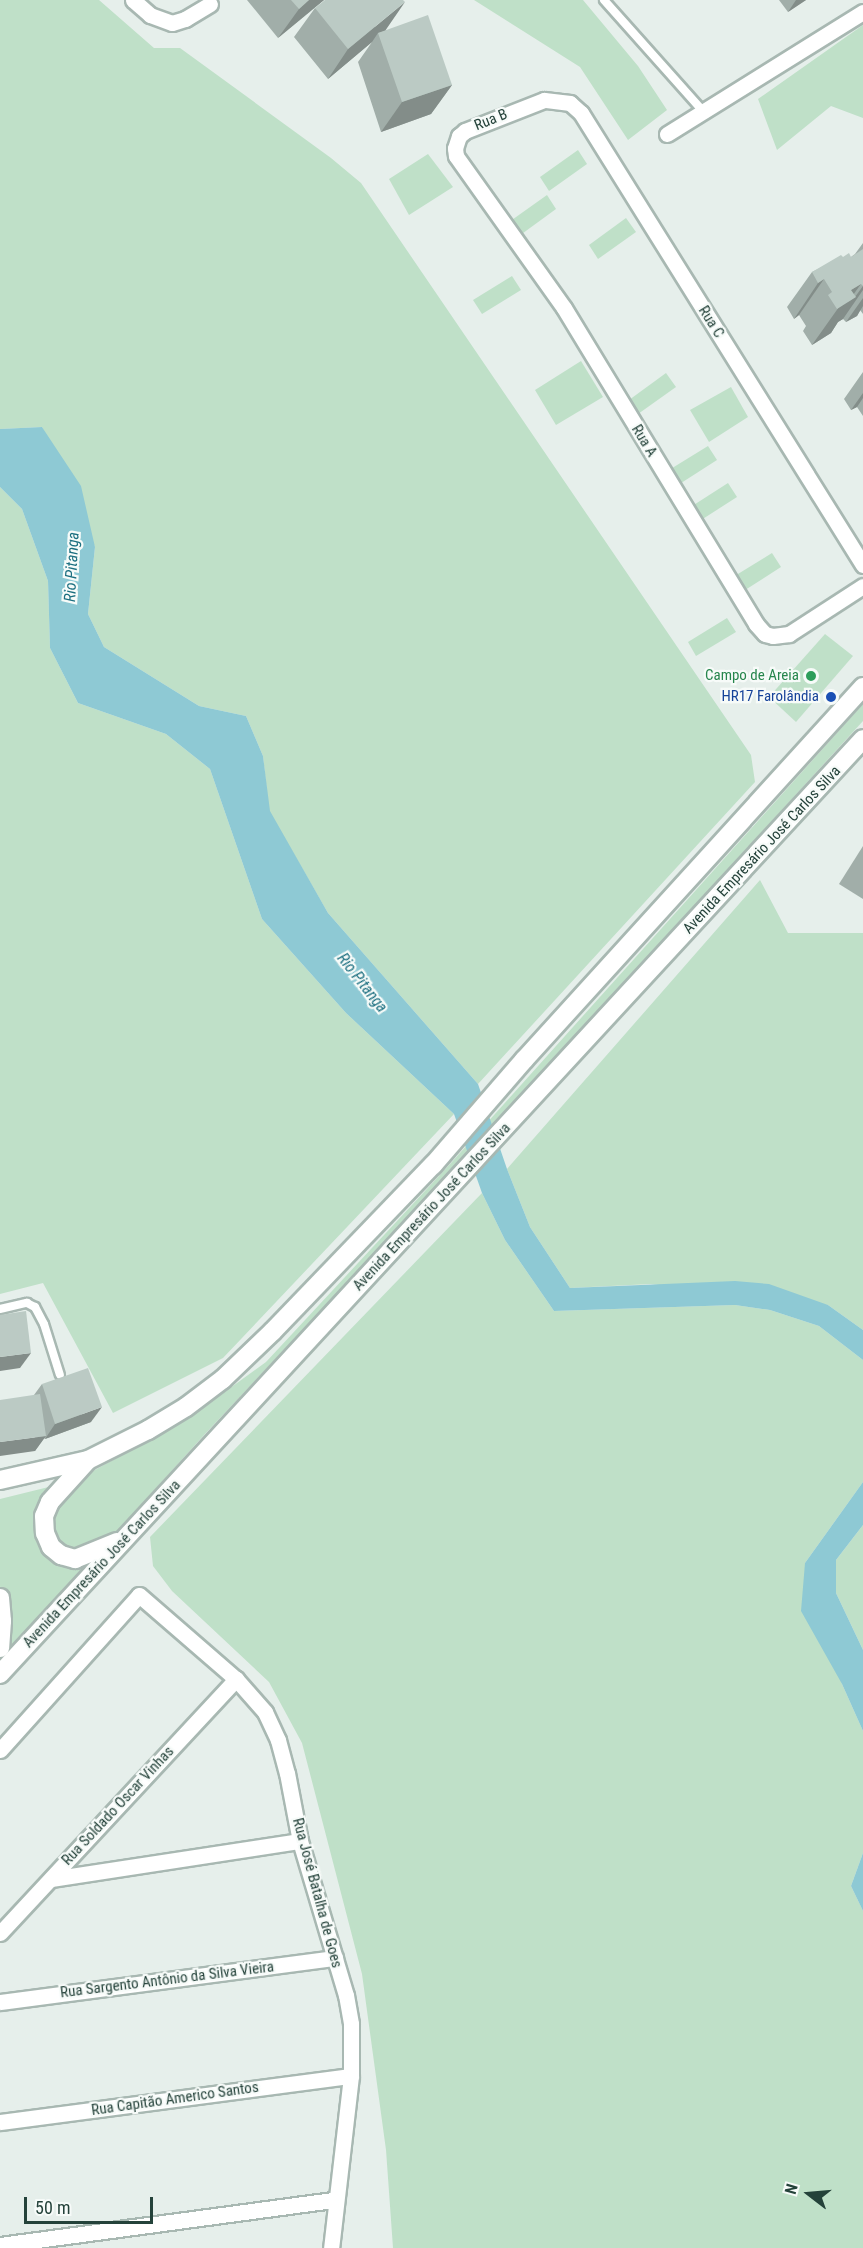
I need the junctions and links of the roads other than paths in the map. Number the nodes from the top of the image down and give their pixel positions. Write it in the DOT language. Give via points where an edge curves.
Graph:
graph roads {
  1 [pos="133,0"];
  2 [pos="604,0"];
  3 [pos="210,4"];
  4 [pos="863,12"];
  5 [pos="544,99"];
  6 [pos="703,111"];
  7 [pos="668,134"];
  8 [pos="456,156"];
  9 [pos="863,565"];
  10 [pos="863,586"];
  11 [pos="863,687"];
  12 [pos="863,739"];
  13 [pos="0,1309"];
  14 [pos="60,1375"];
  15 [pos="88,1460"];
  16 [pos="0,1480"];
  17 [pos="128,1537"];
  18 [pos="0,1598"];
  19 [pos="0,1647"];
  20 [pos="0,1674"];
  21 [pos="236,1678"];
  22 [pos="0,1750"];
  23 [pos="300,1841"];
  24 [pos="51,1879"];
  25 [pos="3,1924"];
  26 [pos="335,1959"];
  27 [pos="0,2002"];
  28 [pos="351,2076"];
  29 [pos="0,2122"];
  30 [pos="334,2200"];
  31 [pos="0,2244"];
  32 [pos="331,2248"];
  1 -- 3 [label="street" via="150,15 172,23"];
  2 -- 6 [label="lane"];
  4 -- 6 [label="street"];
  5 -- 8 [label="street, Rua B" via="465,131 456,143"];
  5 -- 9 [label="street, Rua C" via="570,103 581,113"];
  6 -- 7 [label="street"];
  8 -- 10 [label="street, Rua A" via="564,308 761,629 773,636 789,634"];
  11 -- 15 [label="main road, Avenida Empresário José Carlos Silva" via="433,1165 273,1331 223,1379 186,1407"];
  12 -- 17 [label="main road, Avenida Empresário José Carlos Silva"];
  13 -- 14 [label="lane" via="27,1303 34,1307 44,1324"];
  15 -- 16 [label="main road, Avenida Empresário José Carlos Silva"];
  15 -- 17 [label="main road" via="50,1502 44,1516 51,1547 75,1559"];
  17 -- 20 [label="main road, Avenida Empresário José Carlos Silva"];
  18 -- 19 [label="main road"];
  21 -- 22 [label="street, Rua José Batalha de Goes" via="139,1595"];
  21 -- 23 [label="street, Rua José Batalha de Goes" via="265,1712 278,1740"];
  21 -- 24 [label="street, Rua Soldado Oscar Vinhas"];
  23 -- 24 [label="street"];
  23 -- 26 [label="street, Rua José Batalha de Goes"];
  24 -- 25 [label="street, Rua Soldado Oscar Vinhas"];
  26 -- 27 [label="street, Rua Sargento Antônio da Silva Vieira"];
  26 -- 28 [label="street, Rua José Batalha de Goes" via="351,2024"];
  28 -- 29 [label="street, Rua Capitão Americo Santos"];
  28 -- 30 [label="street, Rua José Batalha de Goes"];
  30 -- 31 [label="street"];
  30 -- 32 [label="street, Rua José Batalha de Goes"];
}
